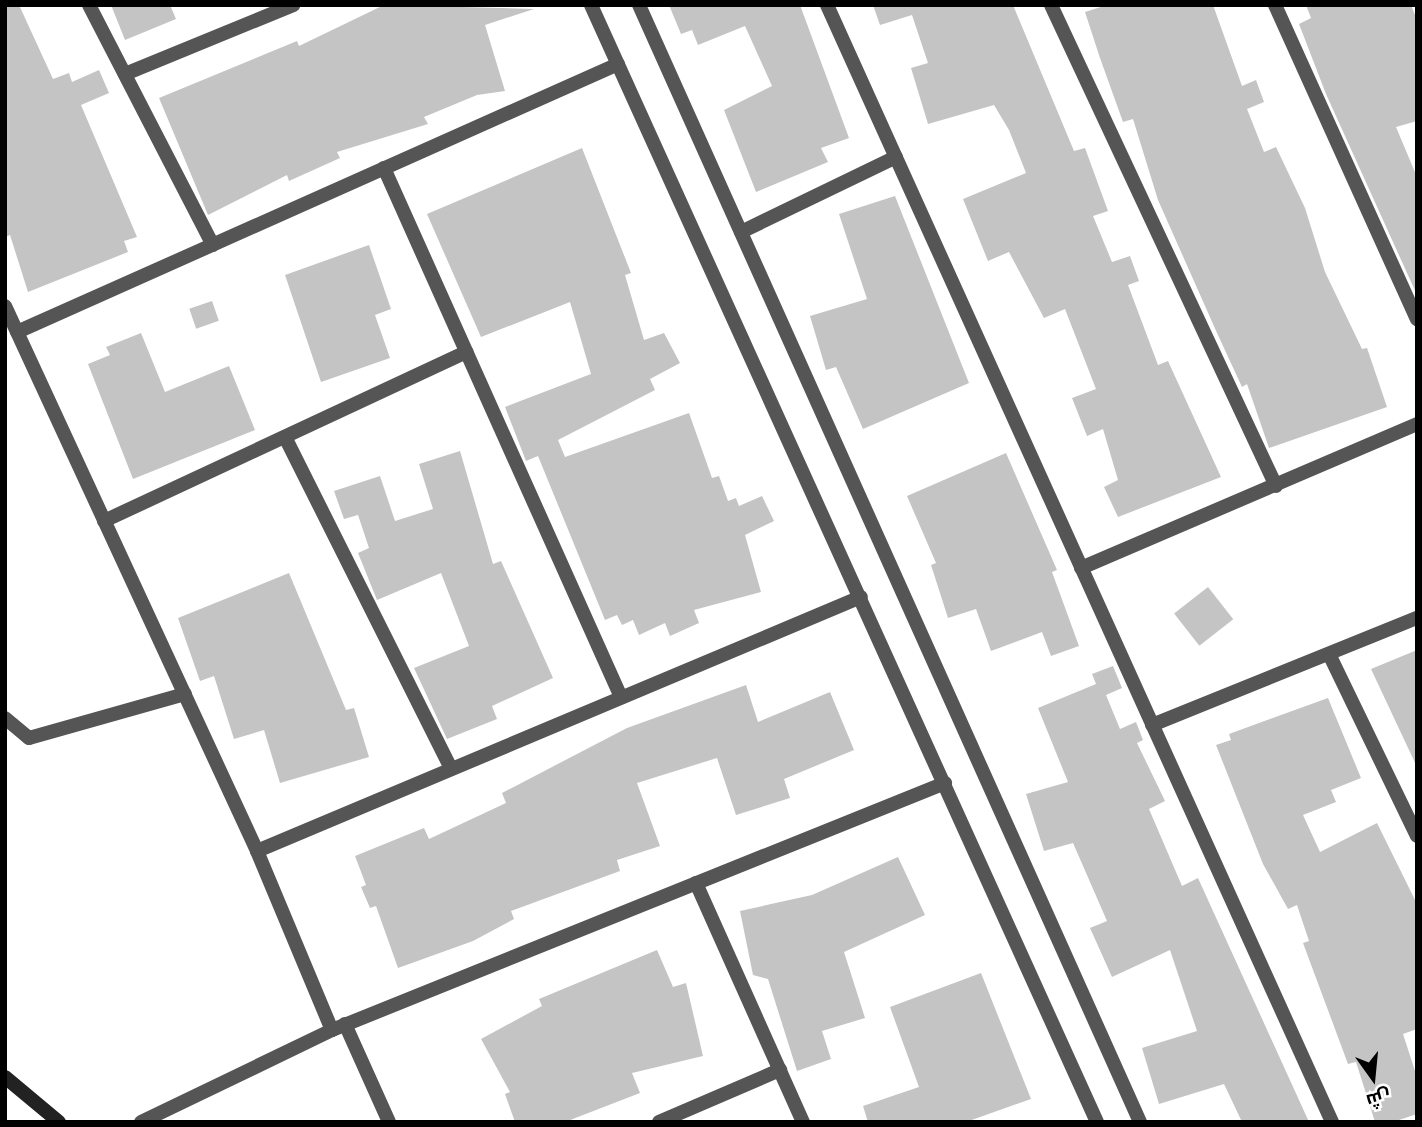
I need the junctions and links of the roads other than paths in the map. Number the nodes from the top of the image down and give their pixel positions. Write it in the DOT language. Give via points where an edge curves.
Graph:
graph roads {
  1 [pos="89,5"];
  2 [pos="293,5"];
  3 [pos="591,5"];
  4 [pos="639,5"];
  5 [pos="827,5"];
  6 [pos="1051,5"];
  7 [pos="1276,5"];
  8 [pos="618,64"];
  9 [pos="125,74"];
  10 [pos="896,157"];
  11 [pos="384,168"];
  12 [pos="741,232"];
  13 [pos="213,245"];
  14 [pos="5,306"];
  15 [pos="1417,319"];
  16 [pos="17,332"];
  17 [pos="466,352"];
  18 [pos="1417,424"];
  19 [pos="285,437"];
  20 [pos="1276,486"];
  21 [pos="104,521"];
  22 [pos="1081,568"];
  23 [pos="860,597"];
  24 [pos="1417,618"];
  25 [pos="1329,654"];
  26 [pos="184,694"];
  27 [pos="621,697"];
  28 [pos="5,718"];
  29 [pos="1152,725"];
  30 [pos="451,769"];
  31 [pos="945,783"];
  32 [pos="1417,836"];
  33 [pos="257,851"];
  34 [pos="696,883"];
  35 [pos="339,1027"];
  36 [pos="780,1070"];
  37 [pos="5,1077"];
  38 [pos="59,1122"];
  39 [pos="141,1122"];
  40 [pos="389,1122"];
  41 [pos="659,1122"];
  42 [pos="803,1122"];
  43 [pos="1097,1122"];
  44 [pos="1140,1122"];
  45 [pos="1332,1122"];
  1 -- 9 [label="street"];
  2 -- 9 [label="street"];
  3 -- 8 [label="street"];
  4 -- 12 [label="street"];
  5 -- 10 [label="street"];
  6 -- 20 [label="street"];
  7 -- 15 [label="street"];
  8 -- 11 [label="street"];
  8 -- 23 [label="street"];
  9 -- 13 [label="street"];
  10 -- 12 [label="street"];
  10 -- 22 [label="street"];
  11 -- 13 [label="street"];
  11 -- 17 [label="street"];
  12 -- 44 [label="street"];
  13 -- 16 [label="street"];
  14 -- 16 [label="street"];
  16 -- 21 [label="street"];
  17 -- 19 [label="street"];
  17 -- 27 [label="street"];
  18 -- 20 [label="street"];
  19 -- 21 [label="street"];
  19 -- 30 [label="street"];
  20 -- 22 [label="street"];
  21 -- 26 [label="street"];
  22 -- 29 [label="street"];
  23 -- 27 [label="street"];
  23 -- 31 [label="street"];
  24 -- 25 [label="street"];
  25 -- 29 [label="street"];
  25 -- 32 [label="street"];
  26 -- 28 [label="street" via="29,738"];
  26 -- 33 [label="street"];
  27 -- 30 [label="street"];
  29 -- 45 [label="street"];
  30 -- 33 [label="street"];
  31 -- 34 [label="street"];
  31 -- 43 [label="street"];
  33 -- 35 [label="street"];
  34 -- 35 [label="street"];
  34 -- 36 [label="street"];
  35 -- 39 [label="street"];
  35 -- 40 [label="street"];
  36 -- 41 [label="street"];
  36 -- 42 [label="street"];
  37 -- 38 [label="main road"];
}
